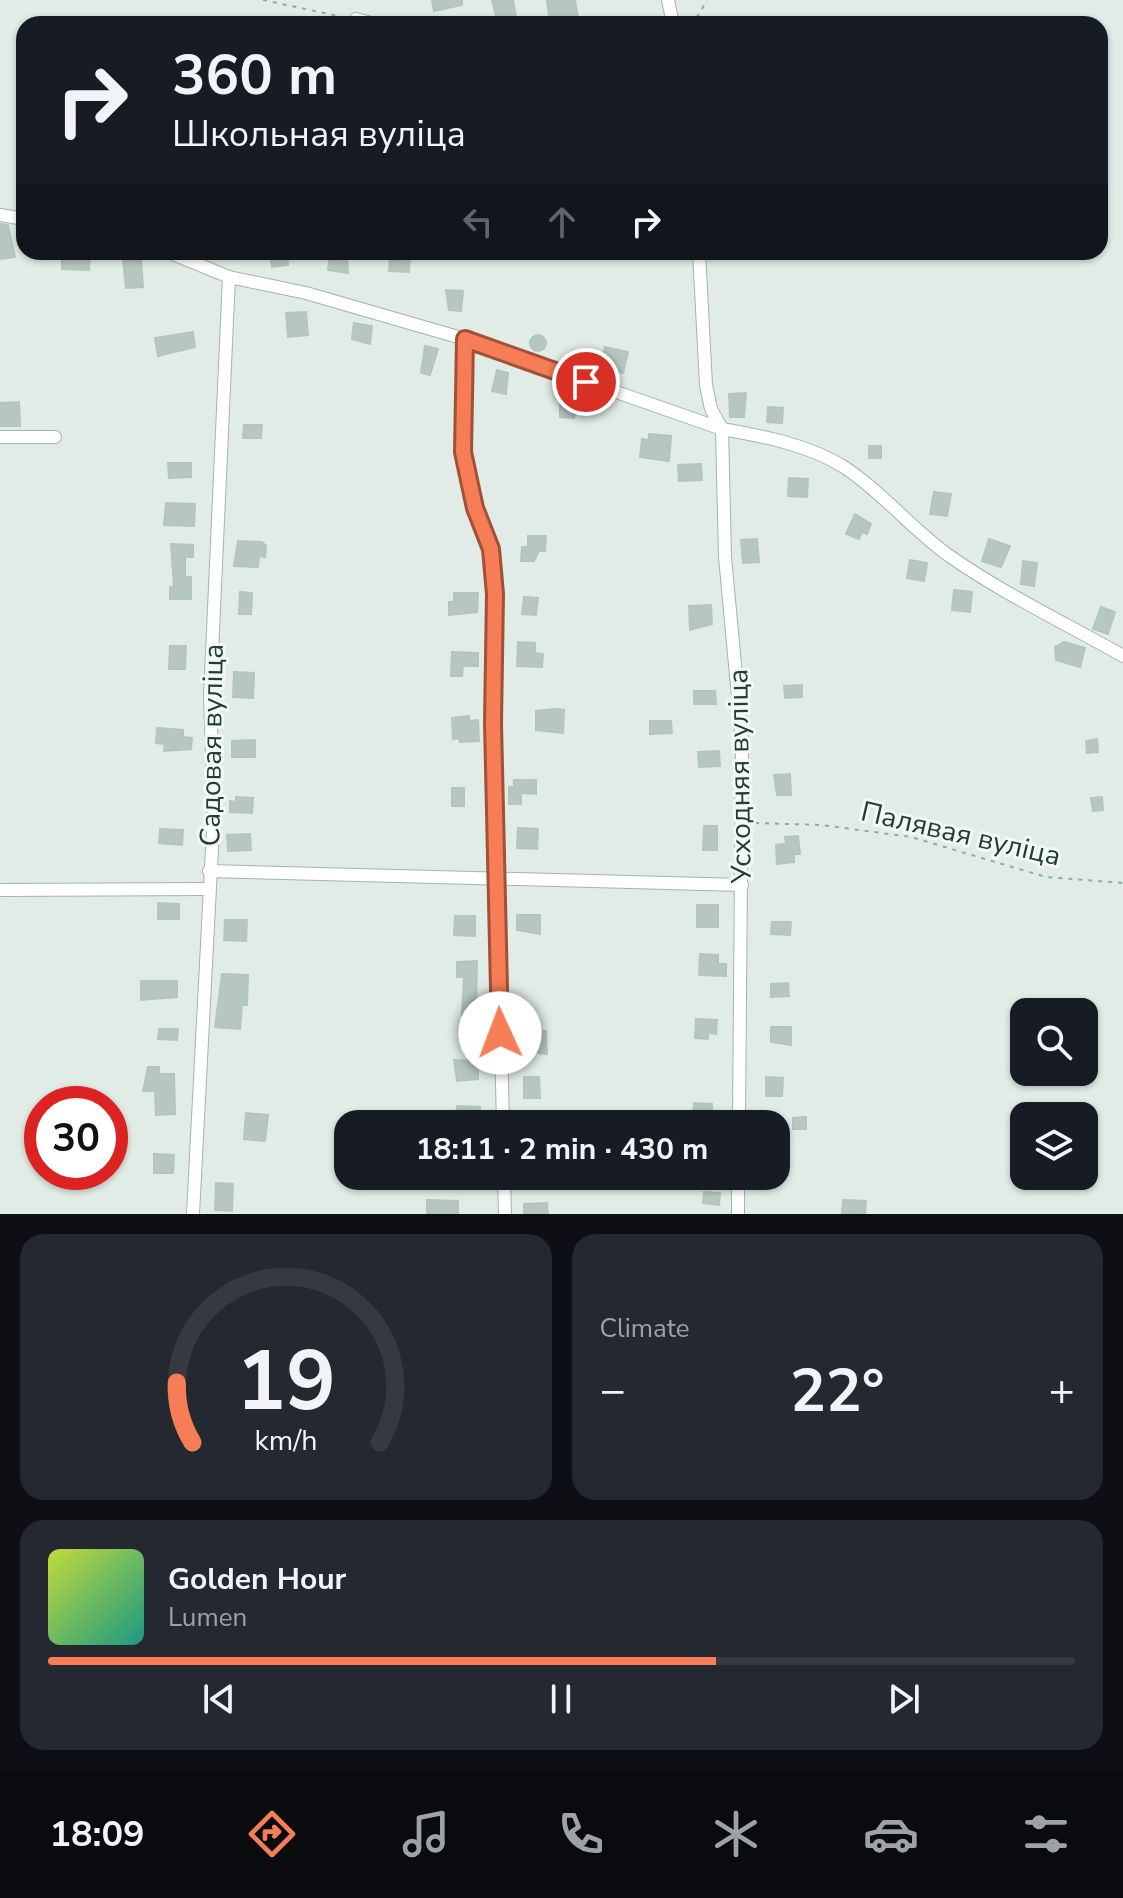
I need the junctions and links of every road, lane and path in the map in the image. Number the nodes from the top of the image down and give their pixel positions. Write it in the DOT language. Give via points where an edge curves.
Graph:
graph roads {
  1 [pos="263,0"];
  2 [pos="341,16"];
  3 [pos="188,260"];
  4 [pos="699,260"];
  5 [pos="229,277"];
  6 [pos="465,339"];
  7 [pos="722,429"];
  8 [pos="0,437"];
  9 [pos="55,437"];
  10 [pos="1123,656"];
  11 [pos="742,823"];
  12 [pos="209,871"];
  13 [pos="496,880"];
  14 [pos="1123,883"];
  15 [pos="742,885"];
  16 [pos="209,889"];
  17 [pos="0,890"];
  18 [pos="503,1110"];
  19 [pos="739,1110"];
  20 [pos="504,1190"];
  21 [pos="738,1190"];
  22 [pos="193,1214"];
  23 [pos="505,1214"];
  24 [pos="738,1214"];
  1 -- 2 [label="path"];
  3 -- 5 [label="street"];
  4 -- 7 [label="street" via="706,385"];
  5 -- 6 [label="street" via="306,293"];
  5 -- 12 [label="street, Садовая вуліца" via="210,697 214,810"];
  6 -- 7 [label="street"];
  6 -- 13 [label="street" via="463,452 494,564"];
  7 -- 10 [label="street" via="765,436 844,467 946,553"];
  7 -- 11 [label="street, Усходняя вуліца" via="725,557 742,740"];
  8 -- 9 [label="street"];
  11 -- 14 [label="path, Палявая вуліца" via="808,824 911,837 1046,877"];
  11 -- 15 [label="street, Усходняя вуліца"];
  12 -- 13 [label="street"];
  12 -- 16 [label="street, Садовая вуліца"];
  13 -- 15 [label="street"];
  13 -- 18 [label="street"];
  15 -- 19 [label="street, Усходняя вуліца"];
  16 -- 17 [label="street"];
  16 -- 22 [label="street, Садовая вуліца"];
  20 -- 23 [label="street"];
  21 -- 24 [label="street"];
}
